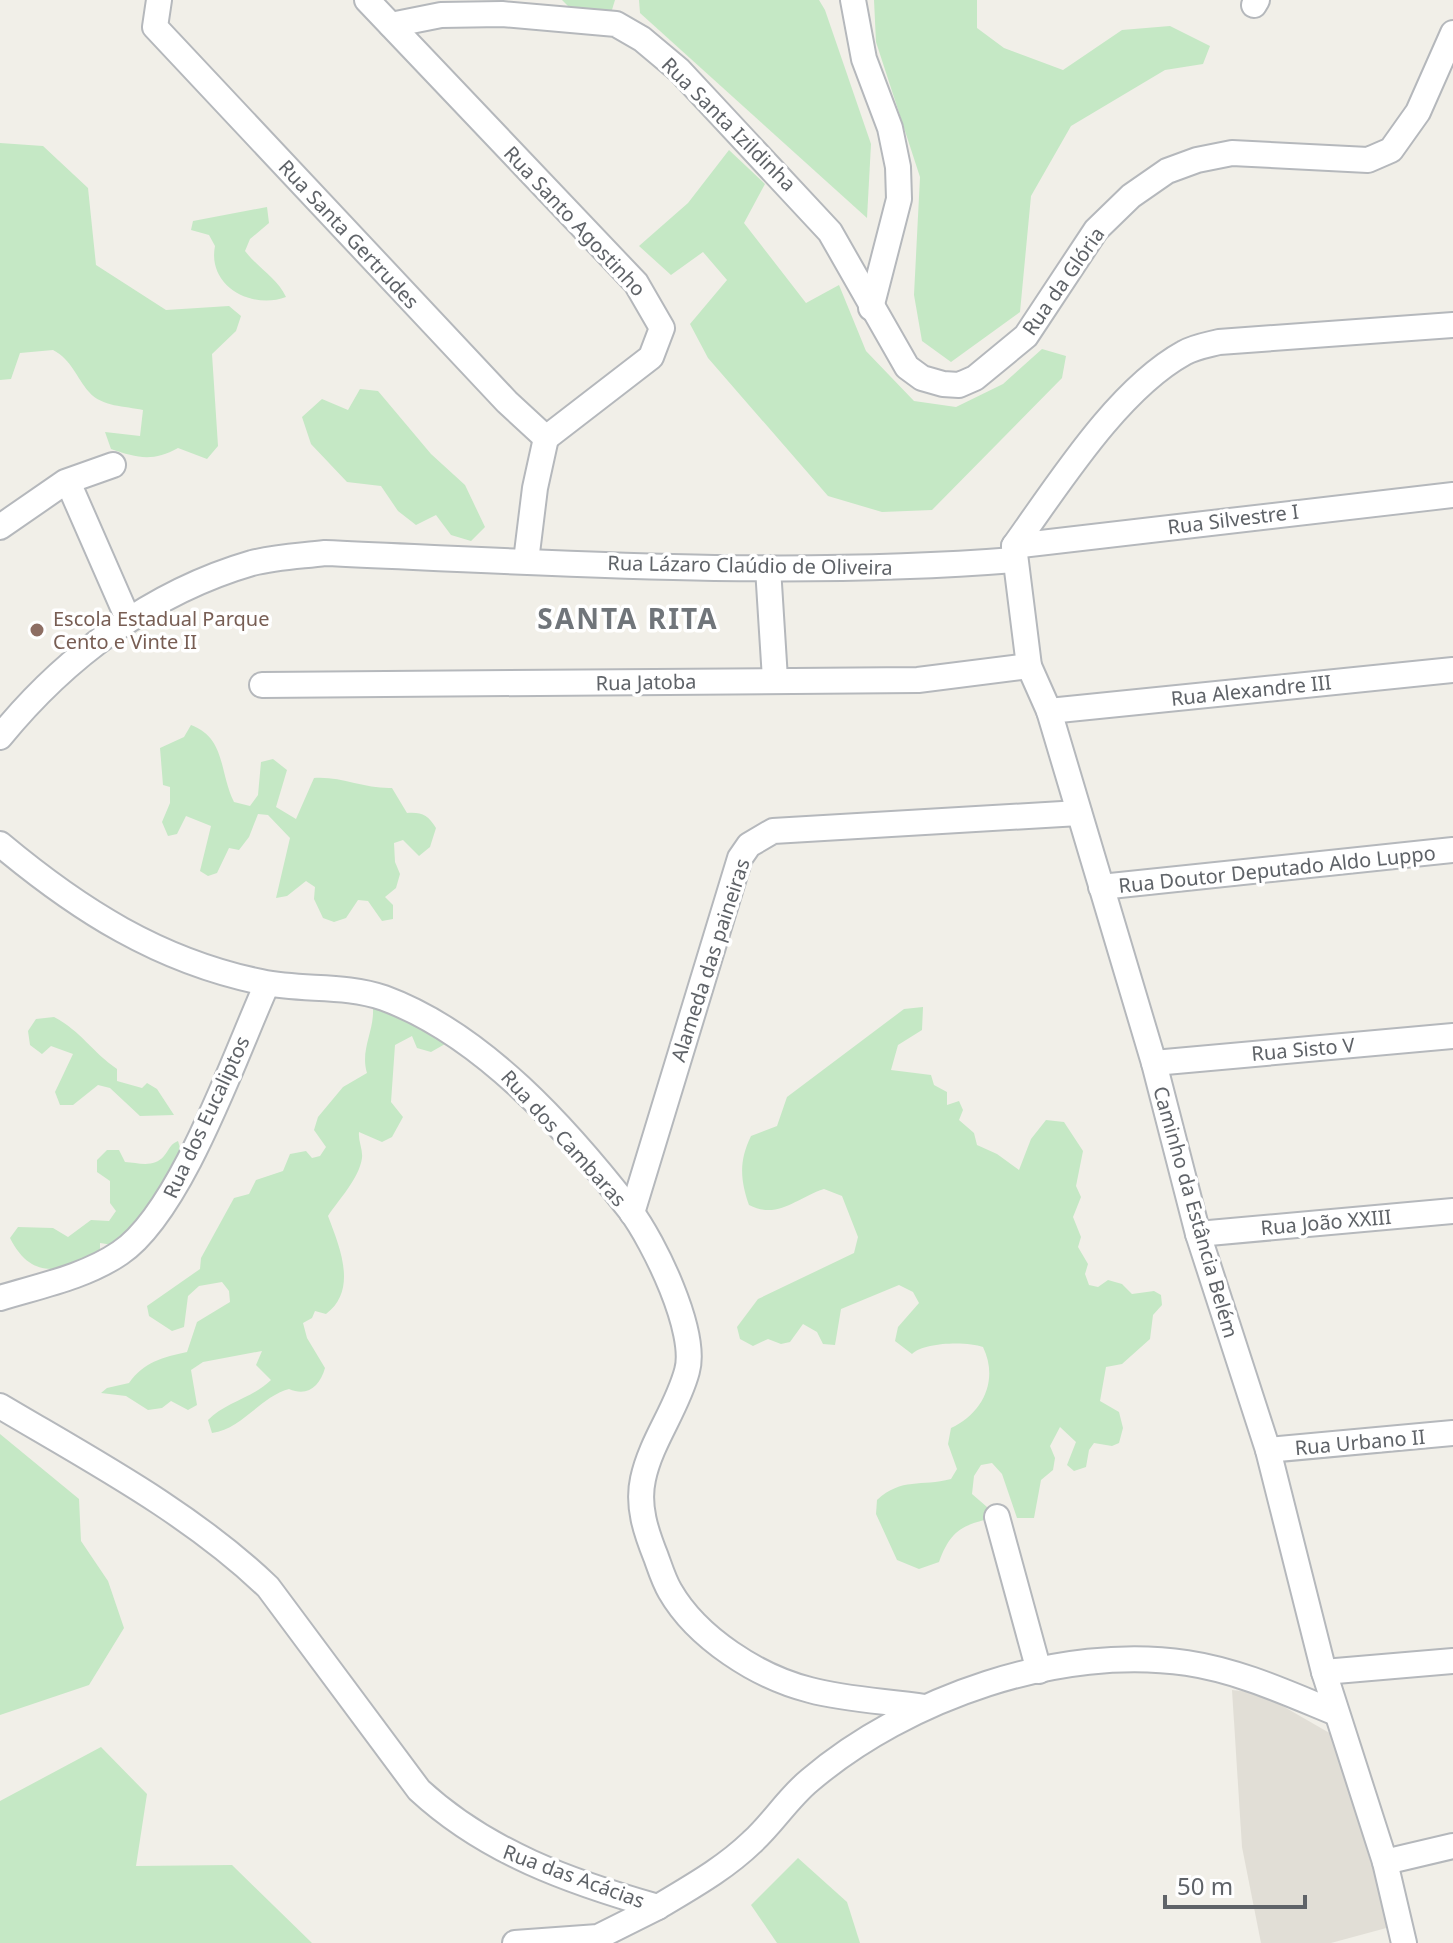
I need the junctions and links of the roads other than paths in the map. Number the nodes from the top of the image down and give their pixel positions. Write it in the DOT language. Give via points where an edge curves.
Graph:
graph roads {
  1 [pos="159,0"];
  2 [pos="367,0"];
  3 [pos="853,0"];
  4 [pos="391,25"];
  5 [pos="1453,33"];
  6 [pos="871,308"];
  7 [pos="1453,325"];
  8 [pos="546,438"];
  9 [pos="113,465"];
  10 [pos="68,482"];
  11 [pos="1453,495"];
  12 [pos="0,527"];
  13 [pos="1014,553"];
  14 [pos="526,561"];
  15 [pos="768,568"];
  16 [pos="128,619"];
  17 [pos="1029,666"];
  18 [pos="1453,670"];
  19 [pos="775,679"];
  20 [pos="262,685"];
  21 [pos="1049,711"];
  22 [pos="0,737"];
  23 [pos="1079,813"];
  24 [pos="0,844"];
  25 [pos="1453,850"];
  26 [pos="1101,887"];
  27 [pos="267,984"];
  28 [pos="1453,1036"];
  29 [pos="1154,1063"];
  30 [pos="1453,1211"];
  31 [pos="632,1213"];
  32 [pos="1198,1234"];
  33 [pos="0,1298"];
  34 [pos="0,1406"];
  35 [pos="1453,1433"];
  36 [pos="1268,1450"];
  37 [pos="997,1517"];
  38 [pos="1453,1661"];
  39 [pos="1039,1671"];
  40 [pos="1324,1672"];
  41 [pos="925,1707"];
  42 [pos="1336,1713"];
  43 [pos="1453,1846"];
  44 [pos="1385,1862"];
  45 [pos="658,1907"];
  46 [pos="515,1943"];
  47 [pos="1404,1943"];
  1 -- 8 [label="street, Rua Santa Gertrudes" via="155,27"];
  2 -- 4 [label="street, Rua Santo Agostinho"];
  3 -- 6 [label="street" via="864,59 890,128 898,167 899,199"];
  4 -- 6 [label="street, Rua Santa Izildinha" via="441,15 502,14 616,24 642,39 679,70 799,195 830,232"];
  4 -- 8 [label="street, Rua Santo Agostinho" via="636,283 662,328 651,357"];
  5 -- 6 [label="street, Rua da Glória" via="1418,112 1391,150 1368,160 1232,153 1167,171 1096,230 1026,336 975,378 959,385 922,378 907,367"];
  7 -- 13 [label="street" via="1219,342 1186,351 1097,434"];
  8 -- 14 [label="street"];
  9 -- 10 [label="street"];
  10 -- 12 [label="street"];
  10 -- 16 [label="street"];
  11 -- 13 [label="street, Rua Silvestre I"];
  13 -- 15 [label="street, Rua Lázaro Claúdio de Oliveira" via="926,567"];
  13 -- 17 [label="street, Caminho da Estância Belém"];
  14 -- 15 [label="street, Rua Lázaro Claúdio de Oliveira"];
  14 -- 16 [label="street, Rua Lázaro Claúdio de Oliveira" via="325,553 255,562"];
  15 -- 19 [label="street"];
  16 -- 22 [label="street, Rua Lázaro Claúdio de Oliveira" via="46,685"];
  17 -- 19 [label="street, Rua Jatoba" via="918,680"];
  17 -- 21 [label="street, Caminho da Estância Belém"];
  18 -- 21 [label="street, Rua Alexandre III"];
  19 -- 20 [label="street, Rua Jatoba"];
  21 -- 23 [label="street, Caminho da Estância Belém"];
  23 -- 26 [label="street, Caminho da Estância Belém"];
  23 -- 31 [label="street, Alameda das paineiras" via="773,831 749,845 718,923"];
  24 -- 27 [label="street, Rua dos Cambaras" via="63,896 141,942"];
  25 -- 26 [label="street, Rua Doutor Deputado Aldo Luppo"];
  26 -- 29 [label="street, Caminho da Estância Belém"];
  27 -- 31 [label="street, Rua dos Cambaras" via="330,987 381,997 466,1043 520,1087"];
  27 -- 33 [label="street, Rua dos Eucaliptos" via="181,1175 151,1225 120,1253 80,1273"];
  28 -- 29 [label="street, Rua Sisto V"];
  29 -- 32 [label="street, Caminho da Estância Belém"];
  30 -- 32 [label="street, Rua João XXIII"];
  31 -- 41 [label="street, Rua dos Cambaras" via="670,1284 686,1325 690,1354 643,1479 640,1505 670,1591 719,1643 769,1677 811,1691"];
  32 -- 36 [label="street, Caminho da Estância Belém"];
  34 -- 45 [label="street, Rua das Acácias" via="122,1479 243,1563 268,1587 419,1790 448,1817 487,1843 558,1875"];
  35 -- 36 [label="street, Rua Urbano II"];
  36 -- 40 [label="street, Caminho da Estância Belém"];
  37 -- 39 [label="street"];
  38 -- 40 [label="street"];
  39 -- 41 [label="street, Rua das Acácias"];
  39 -- 42 [label="street, Rua das Acácias" via="1107,1658 1187,1663 1256,1680"];
  40 -- 42 [label="street, Caminho da Estância Belém"];
  41 -- 45 [label="street, Rua das Acácias" via="858,1743 808,1781 722,1868"];
  42 -- 44 [label="street, Caminho da Estância Belém"];
  43 -- 44 [label="street"];
  44 -- 47 [label="street, Caminho da Estância Belém"];
  45 -- 46 [label="street" via="598,1937"];
}
